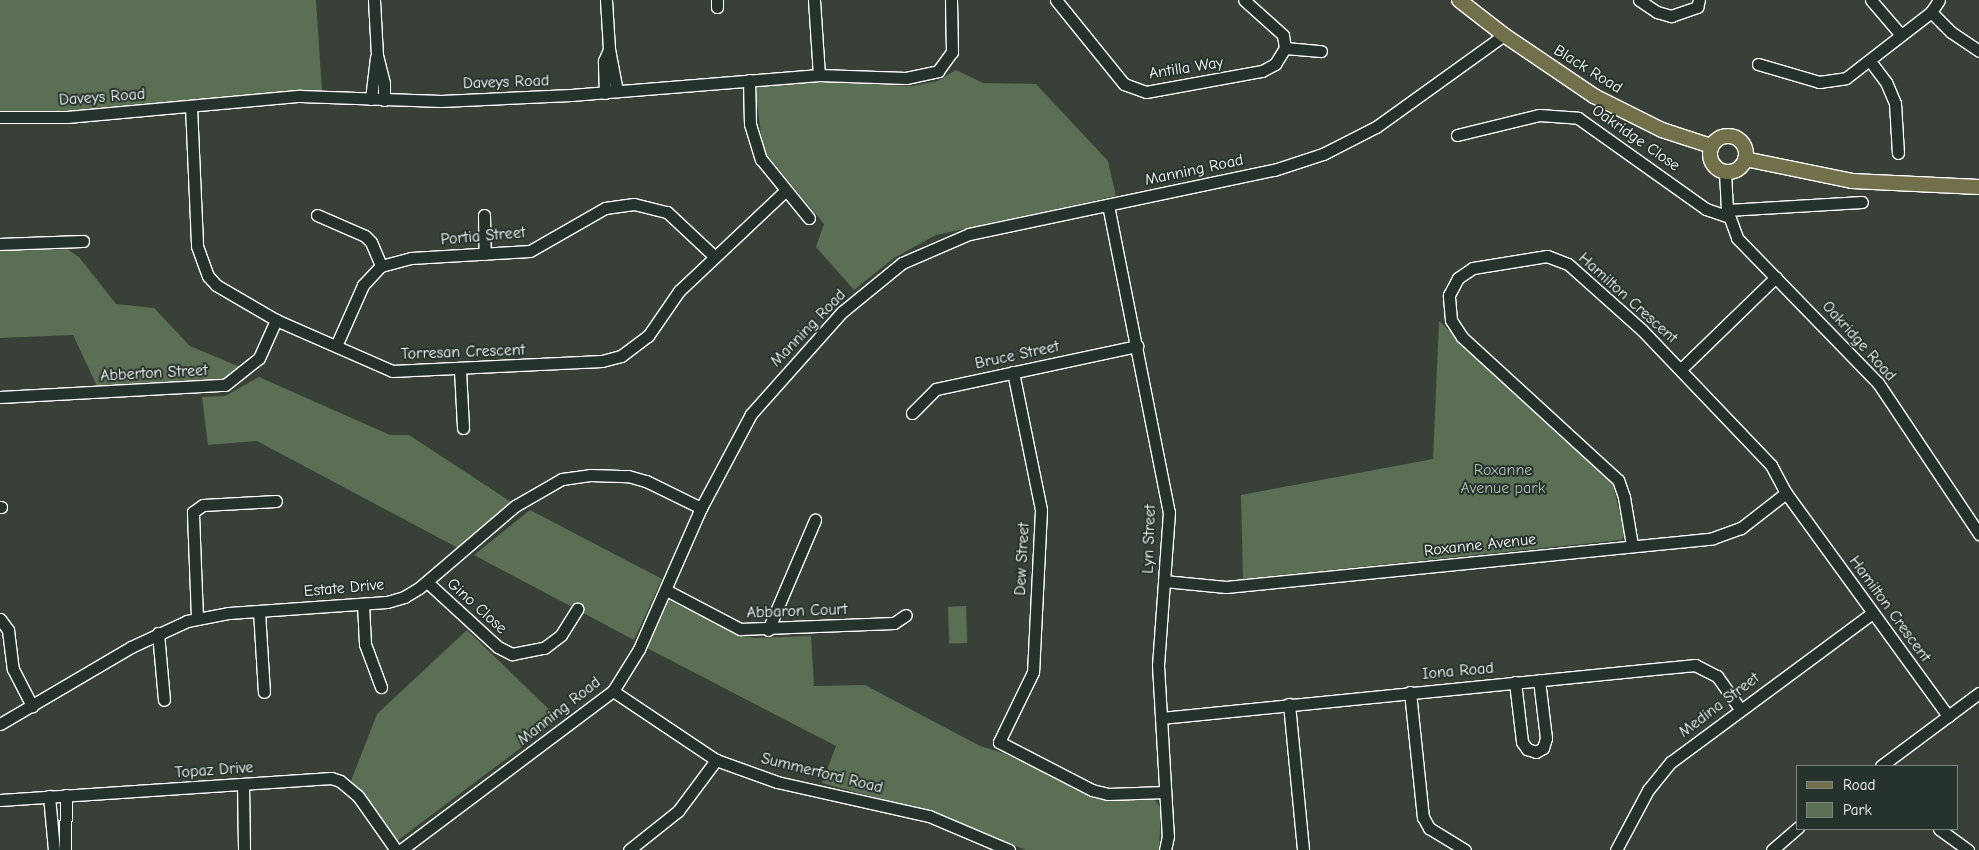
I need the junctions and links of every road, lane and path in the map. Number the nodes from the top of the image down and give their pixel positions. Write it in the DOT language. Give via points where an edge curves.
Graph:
graph roads {
  1 [pos="374,0"];
  2 [pos="606,0"];
  3 [pos="814,0"];
  4 [pos="951,0"];
  5 [pos="1056,0"];
  6 [pos="1244,0"];
  7 [pos="1459,0"];
  8 [pos="1639,0"];
  9 [pos="1699,0"];
  10 [pos="1871,0"];
  11 [pos="1940,0"];
  12 [pos="1931,12"];
  13 [pos="1901,35"];
  14 [pos="1504,36"];
  15 [pos="1285,48"];
  16 [pos="609,49"];
  17 [pos="1321,51"];
  18 [pos="1979,51"];
  19 [pos="377,55"];
  20 [pos="1870,61"];
  21 [pos="1758,64"];
  22 [pos="819,75"];
  23 [pos="750,80"];
  24 [pos="617,91"];
  25 [pos="605,93"];
  26 [pos="371,99"];
  27 [pos="384,100"];
  28 [pos="190,106"];
  29 [pos="0,117"];
  30 [pos="1457,135"];
  31 [pos="1711,146"];
  32 [pos="1898,153"];
  33 [pos="1746,159"];
  34 [pos="1725,172"];
  35 [pos="1979,187"];
  36 [pos="785,191"];
  37 [pos="1862,202"];
  38 [pos="1108,205"];
  39 [pos="1728,213"];
  40 [pos="317,215"];
  41 [pos="484,215"];
  42 [pos="809,218"];
  43 [pos="84,241"];
  44 [pos="0,244"];
  45 [pos="485,254"];
  46 [pos="714,256"];
  47 [pos="381,266"];
  48 [pos="1776,277"];
  49 [pos="276,320"];
  50 [pos="336,346"];
  51 [pos="1137,346"];
  52 [pos="460,370"];
  53 [pos="1681,370"];
  54 [pos="1014,372"];
  55 [pos="0,397"];
  56 [pos="912,413"];
  57 [pos="463,428"];
  58 [pos="1786,493"];
  59 [pos="276,501"];
  60 [pos="701,508"];
  61 [pos="816,520"];
  62 [pos="1979,534"];
  63 [pos="1632,545"];
  64 [pos="1164,581"];
  65 [pos="426,582"];
  66 [pos="666,590"];
  67 [pos="363,604"];
  68 [pos="577,610"];
  69 [pos="259,611"];
  70 [pos="1872,613"];
  71 [pos="906,615"];
  72 [pos="197,618"];
  73 [pos="0,619"];
  74 [pos="768,630"];
  75 [pos="158,633"];
  76 [pos="1539,680"];
  77 [pos="1515,682"];
  78 [pos="381,687"];
  79 [pos="613,691"];
  80 [pos="264,692"];
  81 [pos="1410,692"];
  82 [pos="1979,693"];
  83 [pos="164,700"];
  84 [pos="1289,704"];
  85 [pos="32,706"];
  86 [pos="1740,709"];
  87 [pos="1948,716"];
  88 [pos="1160,718"];
  89 [pos="0,724"];
  90 [pos="716,760"];
  91 [pos="1887,765"];
  92 [pos="243,784"];
  93 [pos="1165,792"];
  94 [pos="66,795"];
  95 [pos="49,796"];
  96 [pos="0,800"];
  97 [pos="1796,829"];
  98 [pos="1940,830"];
  99 [pos="54,850"];
  100 [pos="65,850"];
  101 [pos="244,850"];
  102 [pos="396,850"];
  103 [pos="401,850"];
  104 [pos="629,850"];
  105 [pos="1009,850"];
  106 [pos="1165,850"];
  107 [pos="1303,850"];
  108 [pos="1465,850"];
  109 [pos="1616,850"];
  110 [pos="1772,850"];
  111 [pos="1968,850"];
  1 -- 19 [label="street"];
  2 -- 16 [label="street"];
  3 -- 22 [label="street"];
  4 -- 22 [label="street, Daveys Road" via="952,52 938,70 887,79"];
  5 -- 15 [label="street, Antilla Way" via="1124,84 1146,92 1262,71 1275,64"];
  6 -- 15 [label="street" via="1283,35"];
  7 -- 14 [label="main road, Black Road"];
  8 -- 9 [label="street" via="1657,12 1671,16 1697,7"];
  10 -- 13 [label="street"];
  11 -- 12 [label="street"];
  12 -- 13 [label="street"];
  12 -- 18 [label="street" via="1951,32"];
  13 -- 20 [label="street"];
  14 -- 31 [label="main road, Black Road" via="1594,96 1662,130"];
  14 -- 38 [label="street, Manning Road" via="1376,127 1323,154 1274,170"];
  15 -- 17 [label="street"];
  16 -- 24 [label="street"];
  16 -- 25 [label="street" via="604,61"];
  19 -- 26 [label="street"];
  19 -- 27 [label="street" via="384,83"];
  20 -- 21 [label="street" via="1846,78 1819,82"];
  20 -- 32 [label="street" via="1886,82 1895,103"];
  22 -- 23 [label="street, Daveys Road"];
  23 -- 24 [label="street, Daveys Road"];
  23 -- 36 [label="street" via="750,124 755,145 760,158"];
  24 -- 25 [label="street, Daveys Road"];
  25 -- 27 [label="street, Daveys Road" via="441,101"];
  26 -- 27 [label="street, Daveys Road"];
  26 -- 28 [label="street, Daveys Road" via="300,96"];
  28 -- 29 [label="street, Daveys Road" via="68,117"];
  28 -- 49 [label="street, Torresan Crescent" via="200,259 216,286"];
  30 -- 39 [label="street, Oakridge Close" via="1539,115 1578,118 1706,209"];
  31 -- 33 [label="main road" via="1717,139 1728,135 1738,138 1745,146"];
  31 -- 34 [label="main road" via="1710,158 1718,169"];
  33 -- 34 [label="main road" via="1735,171"];
  33 -- 35 [label="main road" via="1852,181"];
  34 -- 39 [label="street, Oakridge Road"];
  36 -- 42 [label="street"];
  36 -- 46 [label="street, Torresan Crescent"];
  37 -- 39 [label="street"];
  38 -- 51 [label="street, Lyn Street"];
  38 -- 60 [label="street, Manning Road" via="969,234 902,263 842,312 751,414"];
  39 -- 48 [label="street, Oakridge Road" via="1737,238"];
  40 -- 47 [label="street" via="365,236 372,242"];
  41 -- 45 [label="street"];
  43 -- 44 [label="street"];
  45 -- 46 [label="street, Portia Street" via="530,251 605,208 634,204 667,212"];
  45 -- 47 [label="street, Portia Street" via="411,258"];
  46 -- 52 [label="street, Torresan Crescent" via="679,291 648,336 621,356 602,361"];
  47 -- 50 [label="street" via="363,285"];
  48 -- 53 [label="street"];
  48 -- 62 [label="street, Oakridge Road" via="1878,383"];
  49 -- 50 [label="street, Torresan Crescent"];
  49 -- 55 [label="street, Abberton Street" via="259,358 225,385"];
  50 -- 52 [label="street, Torresan Crescent" via="392,372"];
  51 -- 54 [label="street, Bruce Street"];
  51 -- 64 [label="street, Lyn Street" via="1169,512"];
  52 -- 57 [label="street"];
  53 -- 58 [label="street, Hamilton Crescent" via="1771,466"];
  53 -- 63 [label="street, Hamilton Crescent" via="1568,264 1547,256 1473,268 1458,278 1449,295 1451,320 1462,337 1618,480"];
  54 -- 56 [label="street, Bruce Street" via="936,389"];
  54 -- 93 [label="street, Dew Street" via="1041,510 1033,672 999,742 1092,790 1108,794"];
  58 -- 63 [label="street, Roxanne Avenue" via="1742,528 1713,538"];
  58 -- 70 [label="street, Hamilton Crescent"];
  59 -- 72 [label="street" via="203,505 193,512"];
  60 -- 65 [label="street, Estate Drive" via="646,481 628,476 590,475 562,479 515,506"];
  60 -- 66 [label="street, Manning Road"];
  61 -- 74 [label="street"];
  63 -- 64 [label="street, Roxanne Avenue" via="1226,587"];
  64 -- 88 [label="street, Lyn Street" via="1158,665"];
  65 -- 67 [label="street, Estate Drive" via="404,596"];
  65 -- 68 [label="street, Gino Close" via="498,647 512,654 544,648 561,635"];
  66 -- 74 [label="street, Abbaron Court" via="740,629"];
  66 -- 79 [label="street, Manning Road" via="639,649"];
  67 -- 69 [label="street, Estate Drive"];
  67 -- 78 [label="street" via="365,644"];
  69 -- 72 [label="street, Estate Drive"];
  69 -- 80 [label="street"];
  70 -- 86 [label="street, Medina Street"];
  70 -- 87 [label="street, Hamilton Crescent"];
  71 -- 74 [label="street, Abbaron Court" via="894,623"];
  72 -- 75 [label="street, Estate Drive"];
  73 -- 85 [label="street" via="8,630 13,669"];
  75 -- 83 [label="street"];
  75 -- 85 [label="street, Estate Drive"];
  76 -- 77 [label="street, Iona Road"];
  76 -- 77 [label="street" via="1546,738 1543,748 1536,752 1527,749 1522,742"];
  76 -- 86 [label="street, Iona Road" via="1695,665 1717,676"];
  77 -- 81 [label="street, Iona Road"];
  79 -- 90 [label="street, Summerford Road"];
  79 -- 103 [label="street, Manning Road"];
  81 -- 84 [label="street, Iona Road"];
  81 -- 108 [label="street" via="1423,817 1435,833"];
  82 -- 87 [label="street"];
  84 -- 88 [label="street, Iona Road"];
  84 -- 107 [label="street"];
  85 -- 89 [label="street, Estate Drive"];
  86 -- 109 [label="street, Medina Street" via="1671,762 1648,790"];
  87 -- 91 [label="street"];
  88 -- 93 [label="street, Lyn Street"];
  90 -- 104 [label="street" via="678,811"];
  90 -- 105 [label="street, Summerford Road" via="777,782 929,816"];
  92 -- 94 [label="street, Topaz Drive"];
  92 -- 101 [label="street"];
  92 -- 102 [label="street, Topaz Drive" via="330,778 340,781 358,796"];
  93 -- 106 [label="street, Lyn Street" via="1168,836"];
  94 -- 95 [label="street, Topaz Drive"];
  94 -- 100 [label="street"];
  95 -- 96 [label="street, Topaz Drive"];
  95 -- 99 [label="street"];
  97 -- 110 [label="street"];
  98 -- 111 [label="street"];
}
